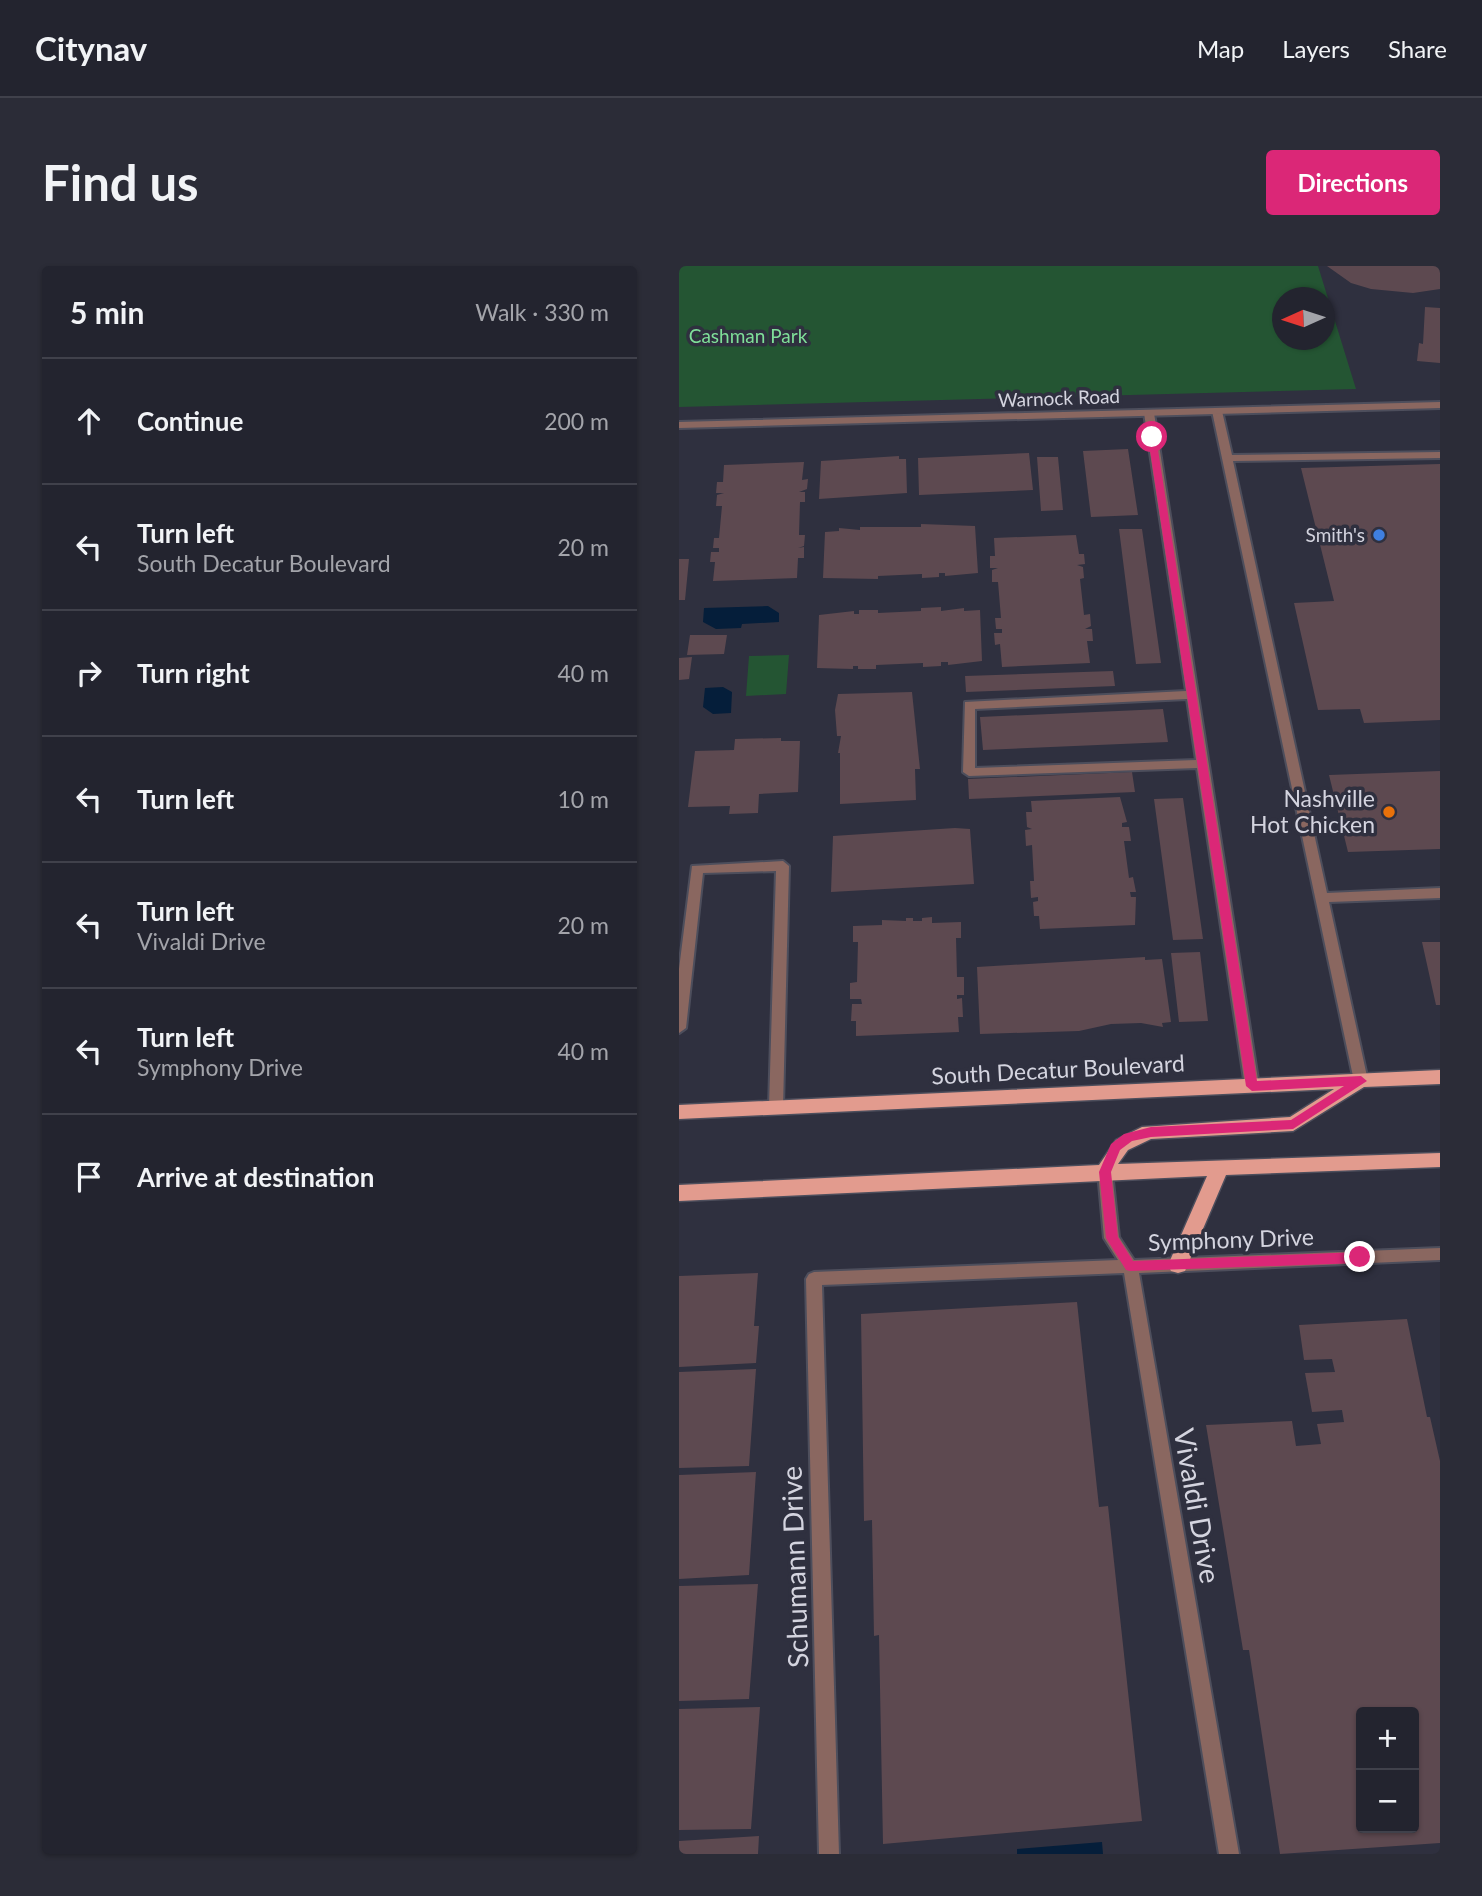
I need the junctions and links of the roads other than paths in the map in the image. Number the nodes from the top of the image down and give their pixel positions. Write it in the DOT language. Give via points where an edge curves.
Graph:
graph roads {
  1 [pos="1440,405"];
  2 [pos="1217,411"];
  3 [pos="1149,413"];
  4 [pos="679,425"];
  5 [pos="1440,455"];
  6 [pos="1227,457"];
  7 [pos="1192,695"];
  8 [pos="1203,764"];
  9 [pos="1440,893"];
  10 [pos="1322,898"];
  11 [pos="679,1028"];
  12 [pos="1440,1077"];
  13 [pos="1361,1081"];
  14 [pos="1252,1086"];
  15 [pos="776,1107"];
  16 [pos="679,1112"];
  17 [pos="1440,1160"];
  18 [pos="1220,1168"];
  19 [pos="1105,1172"];
  20 [pos="679,1193"];
  21 [pos="1440,1254"];
  22 [pos="1178,1265"];
  23 [pos="1130,1266"];
  24 [pos="814,1279"];
  25 [pos="829,1854"];
  26 [pos="1229,1854"];
  1 -- 2 [label="street, Warnock Road"];
  2 -- 3 [label="street, Warnock Road"];
  2 -- 6 [label="street"];
  3 -- 4 [label="street, Warnock Road"];
  3 -- 7 [label="street"];
  5 -- 6 [label="street"];
  6 -- 10 [label="street"];
  7 -- 8 [label="street"];
  7 -- 8 [label="street" via="969,705 969,772"];
  8 -- 14 [label="street"];
  9 -- 10 [label="street"];
  10 -- 13 [label="street"];
  11 -- 15 [label="street" via="697,869 783,866"];
  12 -- 13 [label="main road, South Decatur Boulevard"];
  13 -- 14 [label="main road, South Decatur Boulevard"];
  13 -- 19 [label="main road" via="1293,1124 1151,1132 1128,1138 1115,1147"];
  14 -- 15 [label="main road, South Decatur Boulevard"];
  15 -- 16 [label="main road, South Decatur Boulevard"];
  17 -- 18 [label="main road"];
  18 -- 19 [label="main road"];
  18 -- 22 [label="main road"];
  19 -- 20 [label="main road"];
  19 -- 23 [label="street, Vivaldi Drive" via="1112,1238"];
  21 -- 22 [label="street, Symphony Drive"];
  22 -- 23 [label="street, Symphony Drive"];
  23 -- 24 [label="street, Symphony Drive"];
  23 -- 26 [label="street, Vivaldi Drive"];
  24 -- 25 [label="street, Schumann Drive"];
}
